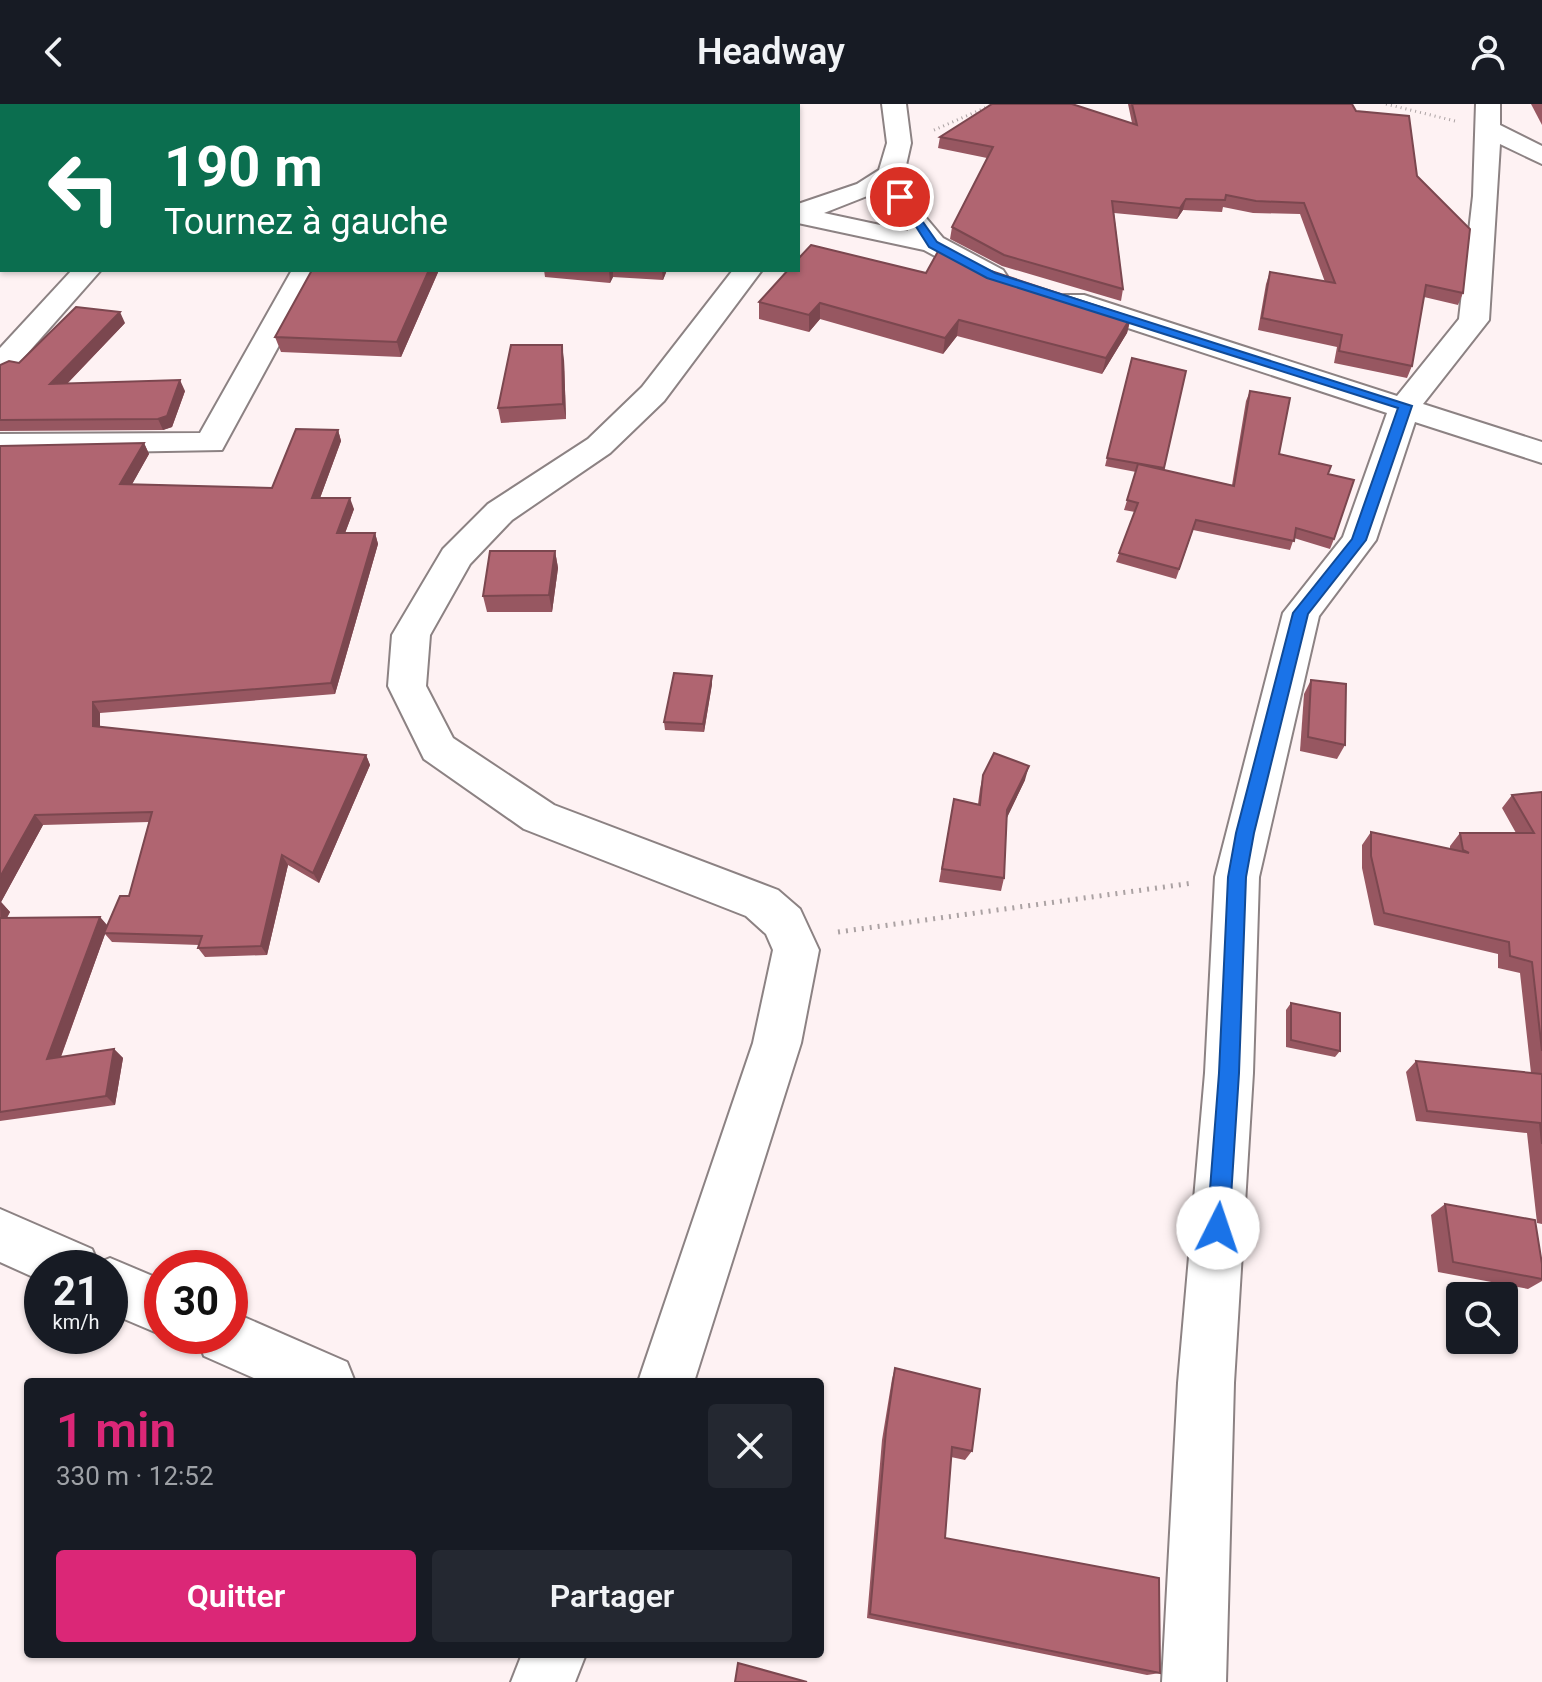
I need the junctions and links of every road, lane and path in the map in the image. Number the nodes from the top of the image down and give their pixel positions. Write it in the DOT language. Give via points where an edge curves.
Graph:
graph roads {
  1 [pos="894,104"];
  2 [pos="994,104"];
  3 [pos="1386,104"];
  4 [pos="1489,116"];
  5 [pos="899,143"];
  6 [pos="1542,156"];
  7 [pos="891,174"];
  8 [pos="800,213"];
  9 [pos="800,214"];
  10 [pos="933,244"];
  11 [pos="85,272"];
  12 [pos="305,272"];
  13 [pos="746,272"];
  14 [pos="1020,284"];
  15 [pos="1049,293"];
  16 [pos="0,366"];
  17 [pos="1405,406"];
  18 [pos="0,444"];
  19 [pos="1542,453"];
  20 [pos="1237,877"];
  21 [pos="792,938"];
  22 [pos="0,1235"];
  23 [pos="33,1250"];
  24 [pos="248,1347"];
  25 [pos="318,1378"];
  26 [pos="667,1378"];
  27 [pos="552,1658"];
  28 [pos="543,1682"];
  29 [pos="1194,1682"];
  1 -- 5 [label="street"];
  2 -- 5 [label="path"];
  3 -- 4 [label="path"];
  4 -- 6 [label="street"];
  4 -- 17 [label="street" via="1474,320"];
  5 -- 7 [label="street"];
  7 -- 8 [label="street"];
  7 -- 10 [label="street" via="910,215"];
  9 -- 10 [label="street"];
  10 -- 14 [label="street"];
  11 -- 16 [label="street"];
  12 -- 18 [label="street" via="211,443"];
  13 -- 21 [label="street" via="653,394 599,446 500,512 456,557 411,635 407,686 438,748 539,817 762,903 784,922"];
  15 -- 17 [label="street"];
  17 -- 19 [label="street"];
  17 -- 20 [label="street" via="1359,540 1301,613"];
  20 -- 21 [label="path"];
  20 -- 29 [label="street"];
  21 -- 26 [label="street" via="796,950 777,1043"];
  22 -- 23 [label="street"];
  24 -- 25 [label="street"];
  27 -- 28 [label="street"];
}
